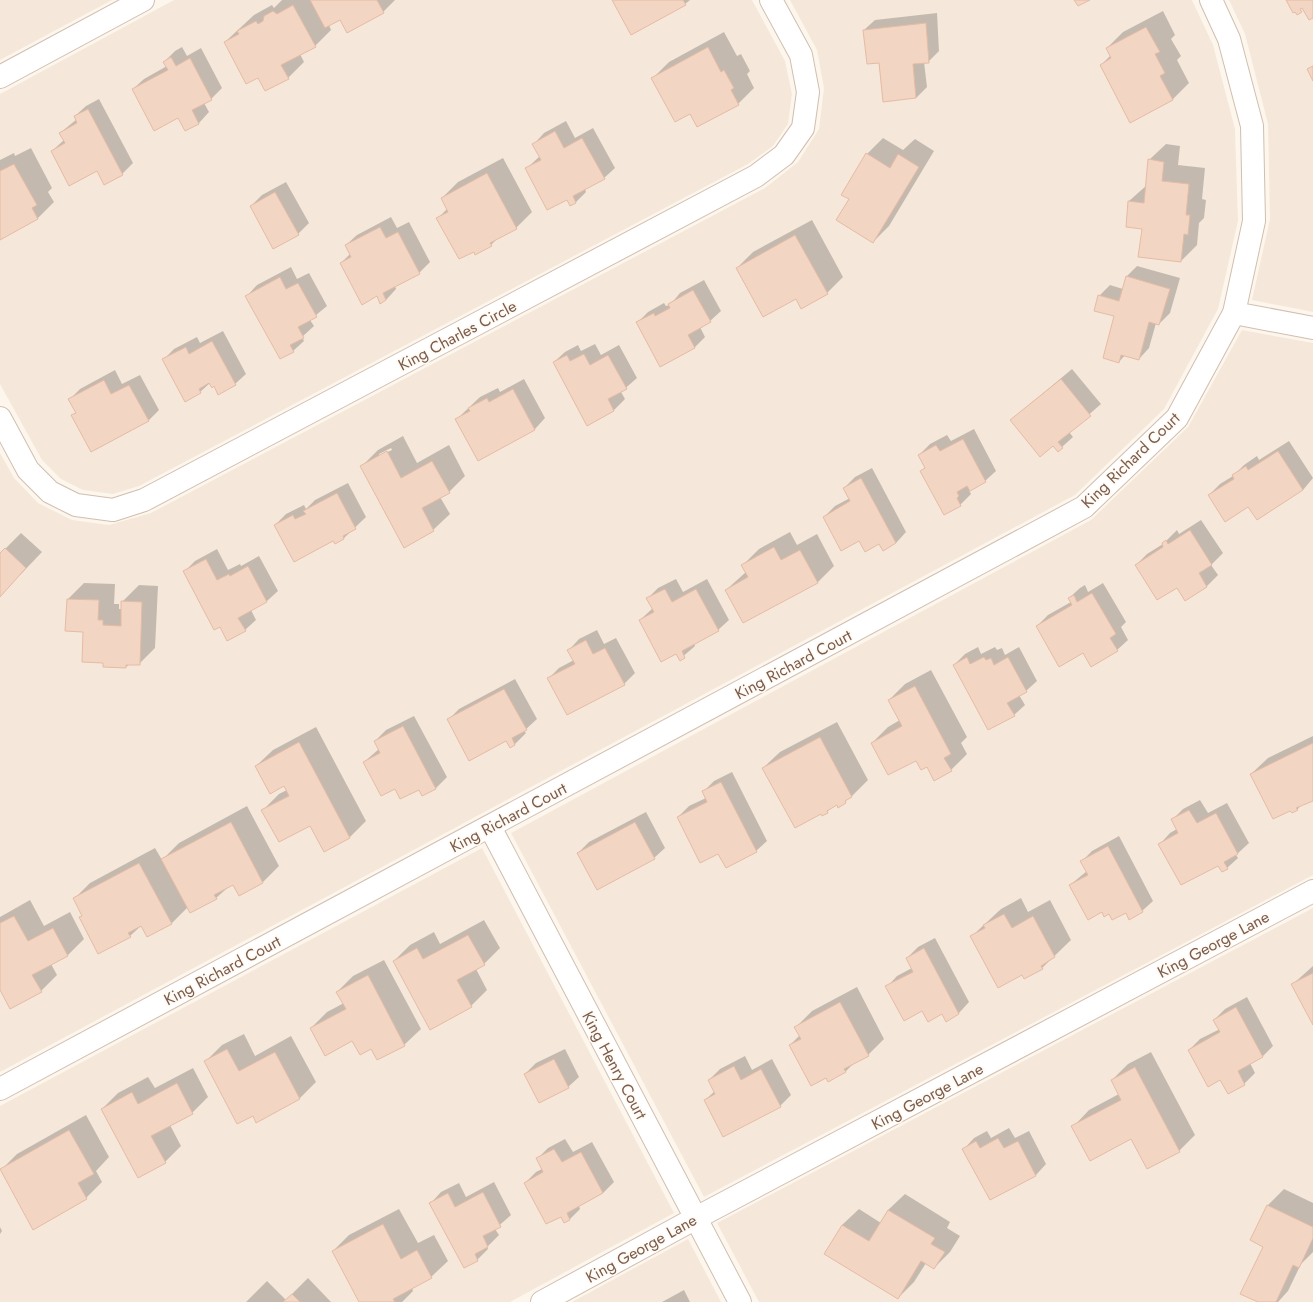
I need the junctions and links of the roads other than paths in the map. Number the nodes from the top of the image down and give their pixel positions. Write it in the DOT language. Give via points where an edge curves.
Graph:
graph roads {
  1 [pos="143,0"];
  2 [pos="771,0"];
  3 [pos="1211,0"];
  4 [pos="0,77"];
  5 [pos="1234,313"];
  6 [pos="1313,328"];
  7 [pos="0,418"];
  8 [pos="490,827"];
  9 [pos="1313,892"];
  10 [pos="0,1089"];
  11 [pos="696,1218"];
  12 [pos="542,1302"];
  13 [pos="740,1302"];
  1 -- 4 [label="street"];
  2 -- 7 [label="street, King Charles Circle" via="801,55 808,92 803,128 784,155 756,176 138,502 113,510 76,505 50,492 28,470"];
  3 -- 5 [label="street, King Richard Court" via="1229,40 1252,126 1254,221"];
  5 -- 6 [label="street"];
  5 -- 8 [label="street, King Richard Court" via="1177,418 1084,507"];
  8 -- 10 [label="street, King Richard Court"];
  8 -- 11 [label="street, King Henry Court"];
  9 -- 11 [label="street, King George Lane"];
  11 -- 12 [label="street, King George Lane"];
  11 -- 13 [label="street, King Henry Court"];
}
